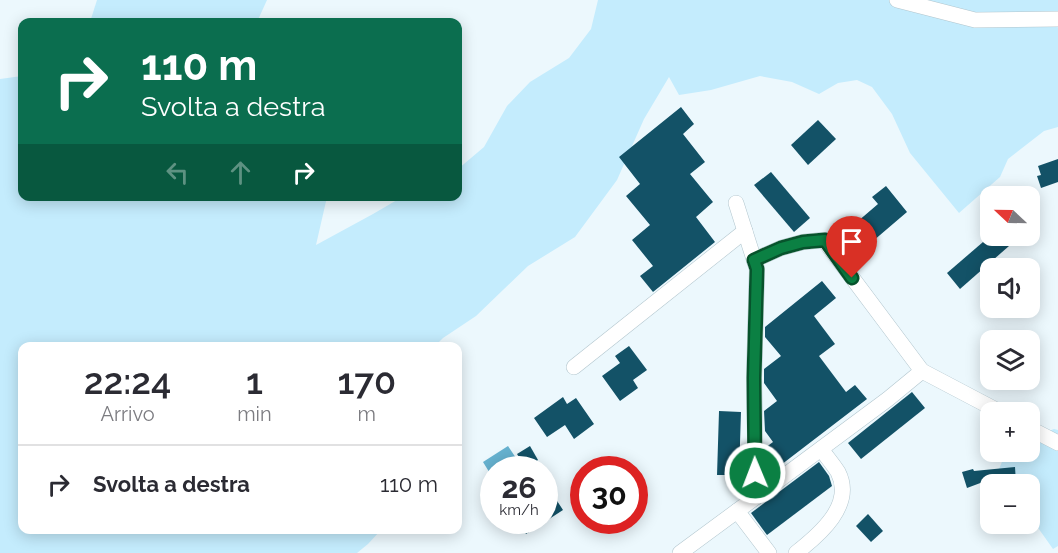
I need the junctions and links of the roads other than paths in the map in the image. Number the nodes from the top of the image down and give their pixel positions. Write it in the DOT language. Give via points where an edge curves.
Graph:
graph roads {
  1 [pos="897,0"];
  2 [pos="1058,19"];
  3 [pos="736,202"];
  4 [pos="745,231"];
  5 [pos="754,260"];
  6 [pos="574,367"];
  7 [pos="922,371"];
  8 [pos="981,402"];
  9 [pos="1040,434"];
  10 [pos="1058,443"];
  11 [pos="820,449"];
  12 [pos="756,497"];
  13 [pos="737,511"];
  14 [pos="680,553"];
  15 [pos="769,553"];
  16 [pos="796,553"];
  1 -- 2 [label="street" via="975,20"];
  3 -- 4 [label="street"];
  4 -- 5 [label="street"];
  4 -- 6 [label="street"];
  5 -- 7 [label="street" via="781,248 825,240"];
  5 -- 12 [label="street"];
  7 -- 8 [label="street"];
  7 -- 11 [label="street"];
  9 -- 10 [label="street"];
  11 -- 12 [label="street"];
  11 -- 16 [label="street" via="838,472 842,487 839,502 833,519"];
  12 -- 13 [label="street"];
  13 -- 14 [label="street"];
  13 -- 15 [label="street"];
}
